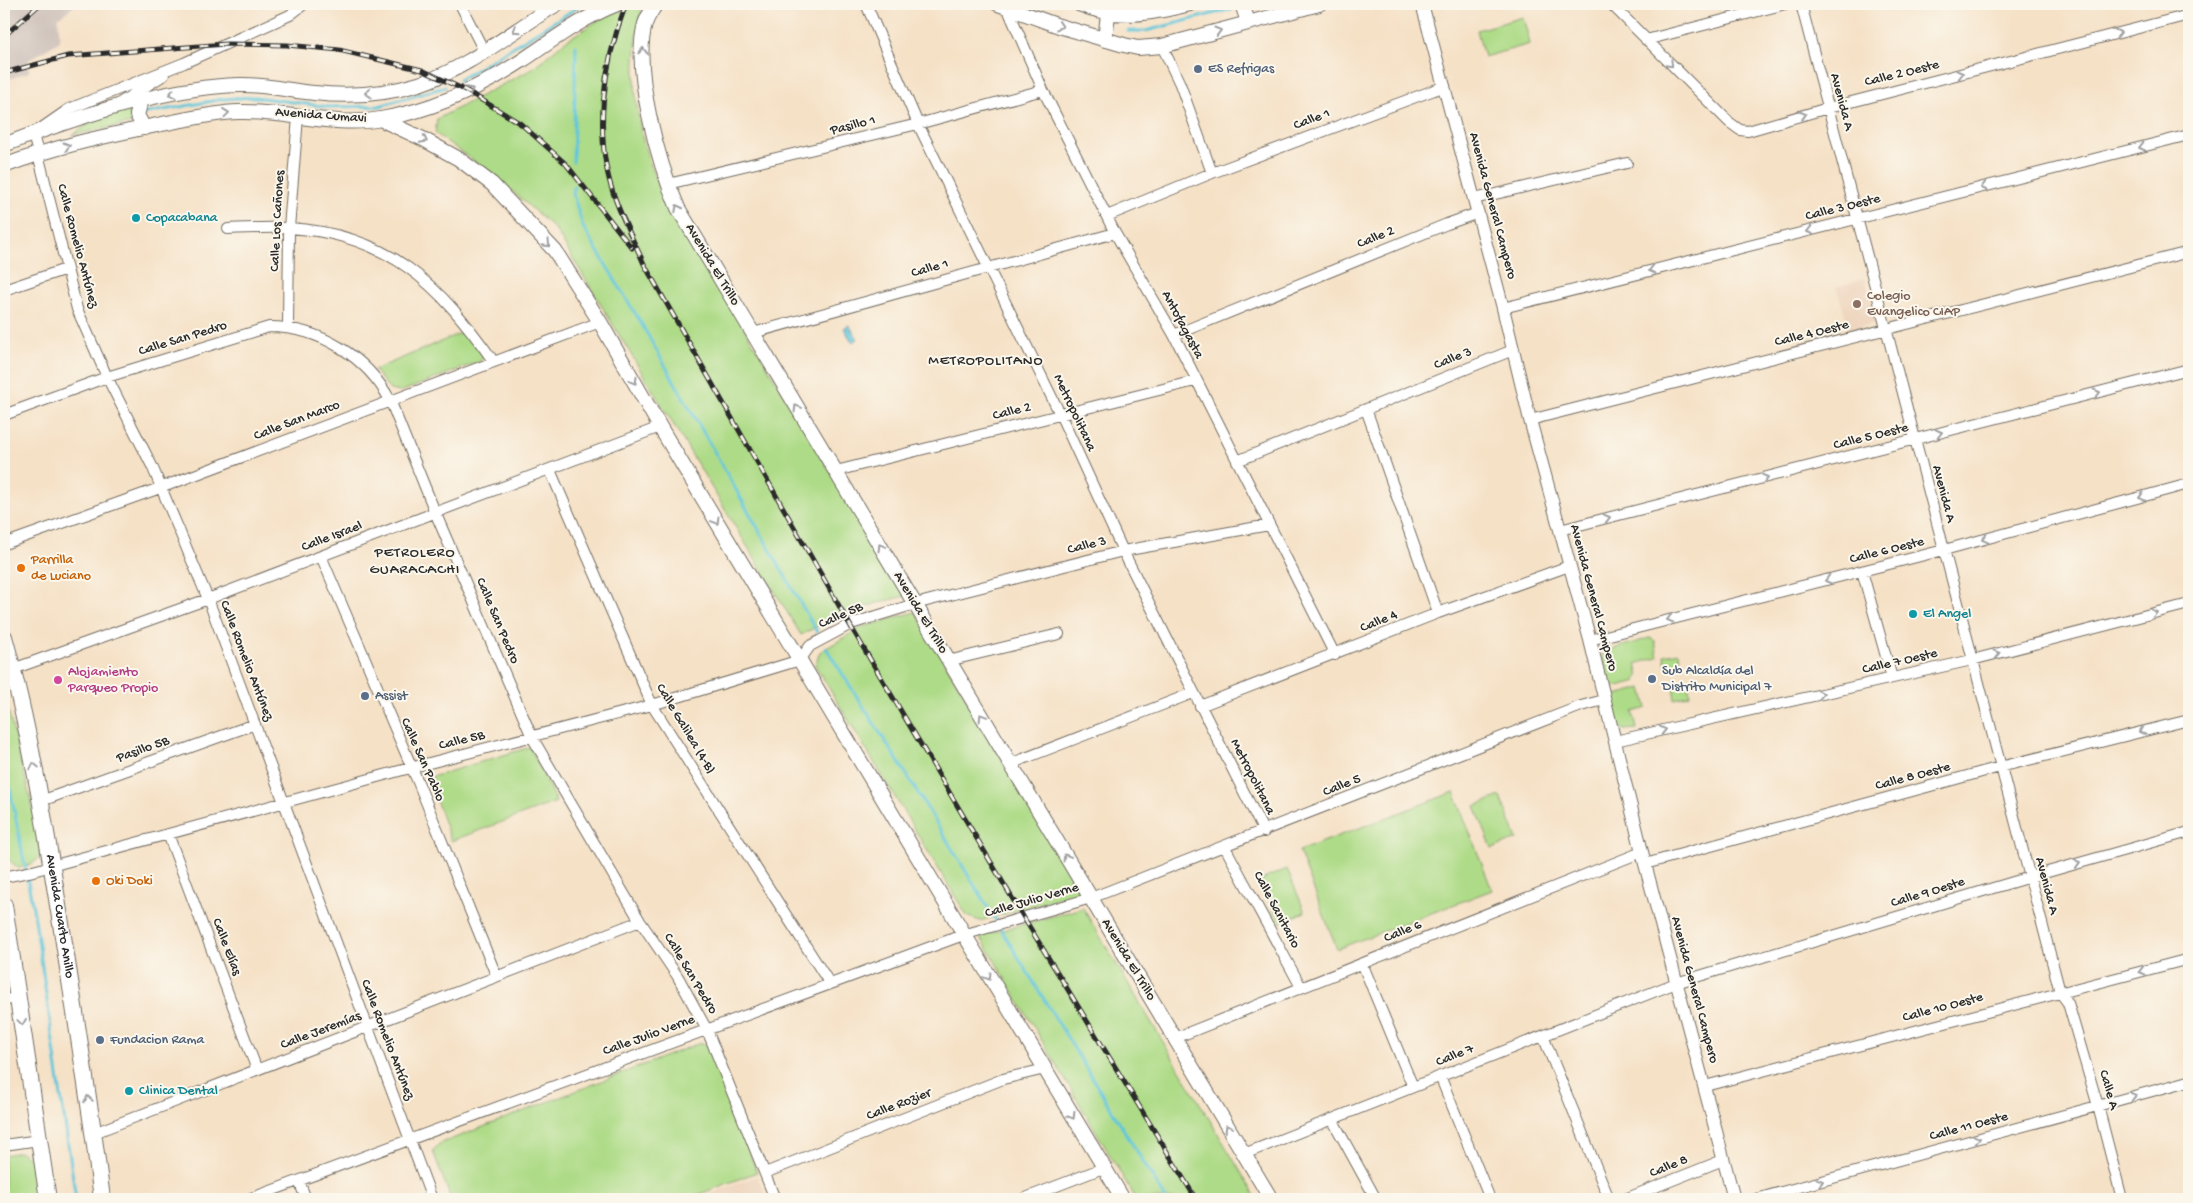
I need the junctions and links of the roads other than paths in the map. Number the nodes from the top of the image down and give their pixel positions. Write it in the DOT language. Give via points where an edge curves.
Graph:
graph roads {
  1 [pos="304,4"];
  2 [pos="557,4"];
  3 [pos="617,4"];
  4 [pos="656,4"];
  5 [pos="866,4"];
  6 [pos="1079,4"];
  7 [pos="1190,4"];
  8 [pos="1319,4"];
  9 [pos="1422,4"];
  10 [pos="1611,4"];
  11 [pos="1785,4"];
  12 [pos="1801,4"];
  13 [pos="1003,6"];
  14 [pos="462,8"];
  15 [pos="1245,13"];
  16 [pos="1108,14"];
  17 [pos="2189,15"];
  18 [pos="1105,40"];
  19 [pos="1646,40"];
  20 [pos="1162,46"];
  21 [pos="484,51"];
  22 [pos="184,62"];
  23 [pos="1445,86"];
  24 [pos="1043,90"];
  25 [pos="141,101"];
  26 [pos="1828,108"];
  27 [pos="108,110"];
  28 [pos="298,117"];
  29 [pos="380,120"];
  30 [pos="918,124"];
  31 [pos="144,128"];
  32 [pos="33,134"];
  33 [pos="2189,135"];
  34 [pos="4,144"];
  35 [pos="39,154"];
  36 [pos="1627,163"];
  37 [pos="4,166"];
  38 [pos="1212,173"];
  39 [pos="668,184"];
  40 [pos="1474,199"];
  41 [pos="1478,213"];
  42 [pos="1107,216"];
  43 [pos="1857,218"];
  44 [pos="228,228"];
  45 [pos="289,228"];
  46 [pos="1114,233"];
  47 [pos="2189,252"];
  48 [pos="988,266"];
  49 [pos="66,269"];
  50 [pos="4,290"];
  51 [pos="1503,308"];
  52 [pos="600,322"];
  53 [pos="288,327"];
  54 [pos="1886,330"];
  55 [pos="753,333"];
  56 [pos="1174,335"];
  57 [pos="1513,350"];
  58 [pos="494,362"];
  59 [pos="2189,369"];
  60 [pos="107,377"];
  61 [pos="1195,381"];
  62 [pos="390,400"];
  63 [pos="1366,409"];
  64 [pos="1060,414"];
  65 [pos="4,415"];
  66 [pos="1530,420"];
  67 [pos="660,427"];
  68 [pos="1915,440"];
  69 [pos="1237,461"];
  70 [pos="550,470"];
  71 [pos="836,471"];
  72 [pos="2189,484"];
  73 [pos="160,488"];
  74 [pos="435,512"];
  75 [pos="1268,525"];
  76 [pos="1560,530"];
  77 [pos="4,544"];
  78 [pos="1944,550"];
  79 [pos="1123,551"];
  80 [pos="321,556"];
  81 [pos="1569,566"];
  82 [pos="1862,571"];
  83 [pos="208,599"];
  84 [pos="915,604"];
  85 [pos="2189,604"];
  86 [pos="1438,613"];
  87 [pos="1059,634"];
  88 [pos="4,637"];
  89 [pos="1590,640"];
  90 [pos="1334,655"];
  91 [pos="800,660"];
  92 [pos="1972,660"];
  93 [pos="948,661"];
  94 [pos="13,669"];
  95 [pos="1892,678"];
  96 [pos="1193,693"];
  97 [pos="1604,700"];
  98 [pos="652,705"];
  99 [pos="1200,706"];
  100 [pos="2189,720"];
  101 [pos="255,724"];
  102 [pos="532,737"];
  103 [pos="1615,741"];
  104 [pos="1010,764"];
  105 [pos="2000,767"];
  106 [pos="410,768"];
  107 [pos="41,801"];
  108 [pos="284,802"];
  109 [pos="1264,832"];
  110 [pos="2189,832"];
  111 [pos="168,834"];
  112 [pos="1225,847"];
  113 [pos="1643,858"];
  114 [pos="51,866"];
  115 [pos="4,877"];
  116 [pos="2030,877"];
  117 [pos="1091,898"];
  118 [pos="4,904"];
  119 [pos="640,921"];
  120 [pos="966,934"];
  121 [pos="2189,959"];
  122 [pos="1362,963"];
  123 [pos="496,975"];
  124 [pos="1676,983"];
  125 [pos="830,984"];
  126 [pos="1301,987"];
  127 [pos="2060,992"];
  128 [pos="11,999"];
  129 [pos="368,1028"];
  130 [pos="706,1030"];
  131 [pos="1543,1036"];
  132 [pos="1174,1038"];
  133 [pos="1044,1069"];
  134 [pos="257,1070"];
  135 [pos="1440,1076"];
  136 [pos="2189,1081"];
  137 [pos="1705,1086"];
  138 [pos="1414,1087"];
  139 [pos="2098,1106"];
  140 [pos="1332,1119"];
  141 [pos="94,1133"];
  142 [pos="39,1140"];
  143 [pos="410,1140"];
  144 [pos="4,1145"];
  145 [pos="1244,1154"];
  146 [pos="1723,1160"];
  147 [pos="1104,1168"];
  148 [pos="764,1173"];
  149 [pos="299,1181"];
  150 [pos="48,1199"];
  151 [pos="102,1199"];
  152 [pos="249,1199"];
  153 [pos="306,1199"];
  154 [pos="432,1199"];
  155 [pos="775,1199"];
  156 [pos="1023,1199"];
  157 [pos="1123,1199"];
  158 [pos="1271,1199"];
  159 [pos="1376,1199"];
  160 [pos="1490,1199"];
  161 [pos="1609,1199"];
  162 [pos="1625,1199"];
  163 [pos="1734,1199"];
  164 [pos="1756,1199"];
  165 [pos="2122,1199"];
  1 -- 22 [label="street" via="290,15"];
  2 -- 21 [label="main road, Avenida Cumavi, one-way"];
  29 -- 3 [label="main road, Avenida Cumavi, one-way" via="456,97 521,61 576,24"];
  39 -- 4 [label="main road, Avenida El Trillo, one-way" via="655,146 643,67 645,24"];
  5 -- 30 [label="street, Metropolitana"];
  6 -- 16 [label="main road"];
  7 -- 16 [label="main road" via="1127,16"];
  8 -- 15 [label="main road"];
  9 -- 23 [label="street, Avenida General Campero"];
  10 -- 19 [label="street, Calle 2 Oeste"];
  11 -- 19 [label="street"];
  12 -- 26 [label="street, Avenida A"];
  13 -- 18 [label="main road, one-way"];
  13 -- 24 [label="street, Antofagasta"];
  14 -- 21 [label="street"];
  20 -- 15 [label="main road, one-way"];
  16 -- 18 [label="main road"];
  26 -- 17 [label="street, Calle 2 Oeste, one-way"];
  18 -- 20 [label="main road" via="1138,48"];
  19 -- 26 [label="street, Calle 2 Oeste, one-way" via="1740,130 1748,131"];
  20 -- 38 [label="street" via="1180,84"];
  21 -- 25 [label="main road, Avenida Cumavi, one-way" via="439,76 384,92 316,94 240,85"];
  22 -- 27 [label="street"];
  22 -- 32 [label="street" via="70,108"];
  23 -- 38 [label="street, Calle 1"];
  23 -- 40 [label="street, Avenida General Campero"];
  24 -- 30 [label="street, Pasillo 1"];
  24 -- 42 [label="street, Antofagasta"];
  25 -- 27 [label="main road, Avenida Cumavi"];
  25 -- 31 [label="main road" via="136,115"];
  26 -- 43 [label="street, Avenida A"];
  27 -- 32 [label="main road, Avenida Cumavi"];
  28 -- 29 [label="main road, Avenida Cumavi"];
  31 -- 28 [label="main road, Avenida Cumavi, one-way" via="239,112"];
  28 -- 45 [label="street, Calle Los Cañones"];
  29 -- 52 [label="main road, one-way" via="459,159 492,184 555,252"];
  30 -- 39 [label="street, Pasillo 1"];
  30 -- 48 [label="street, Metropolitana"];
  35 -- 31 [label="main road, Avenida Cumavi, one-way"];
  32 -- 34 [label="main road, Avenida Cumavi"];
  32 -- 35 [label="street, Calle Romelio Antúnez"];
  33 -- 43 [label="street, Calle 3 Oeste, one-way"];
  35 -- 37 [label="main road, Avenida Cumavi"];
  35 -- 49 [label="street, Calle Romelio Antúnez"];
  36 -- 40 [label="street"];
  38 -- 42 [label="street, Calle 1"];
  55 -- 39 [label="main road, Avenida El Trillo, one-way" via="678,208"];
  40 -- 41 [label="street, Avenida General Campero"];
  41 -- 51 [label="street, Avenida General Campero"];
  41 -- 56 [label="street, Calle 2"];
  42 -- 46 [label="street, Antofagasta"];
  43 -- 51 [label="street, Calle 3 Oeste, one-way"];
  43 -- 54 [label="street, Avenida A"];
  44 -- 45 [label="street"];
  45 -- 53 [label="street, Calle Los Cañones"];
  45 -- 58 [label="street" via="342,236 368,245 421,275 464,320"];
  46 -- 48 [label="street, Calle 1"];
  46 -- 56 [label="street, Antofagasta"];
  47 -- 54 [label="street, Calle 4 Oeste"];
  48 -- 55 [label="street, Calle 1"];
  48 -- 64 [label="street, Metropolitana"];
  49 -- 50 [label="street"];
  49 -- 60 [label="street, Calle Romelio Antúnez" via="77,308"];
  51 -- 57 [label="street, Avenida General Campero"];
  52 -- 58 [label="street, Calle San Marco"];
  52 -- 67 [label="main road, one-way"];
  53 -- 60 [label="street, Calle San Pedro" via="269,327"];
  53 -- 62 [label="street, Calle San Pedro" via="338,344 381,383"];
  54 -- 66 [label="street, Calle 4 Oeste"];
  54 -- 68 [label="street, Avenida A"];
  71 -- 55 [label="main road, Avenida El Trillo, one-way"];
  56 -- 61 [label="street, Antofagasta"];
  57 -- 63 [label="street, Calle 3"];
  57 -- 66 [label="street, Avenida General Campero"];
  58 -- 62 [label="street, Calle San Marco"];
  68 -- 59 [label="street, Calle 5 Oeste, one-way"];
  60 -- 65 [label="street, Calle San Pedro"];
  60 -- 73 [label="street, Calle Romelio Antúnez"];
  61 -- 64 [label="street, Calle 2"];
  61 -- 69 [label="street, Antofagasta"];
  62 -- 73 [label="street, Calle San Marco"];
  62 -- 74 [label="street, Calle San Pedro"];
  63 -- 69 [label="street, Calle 3"];
  63 -- 86 [label="street"];
  64 -- 71 [label="street, Calle 2"];
  64 -- 79 [label="street, Metropolitana"];
  66 -- 76 [label="street, Avenida General Campero"];
  67 -- 70 [label="street, Calle Israel"];
  67 -- 91 [label="main road, one-way"];
  76 -- 68 [label="street, Calle 5 Oeste, one-way"];
  68 -- 78 [label="street, Avenida A"];
  69 -- 75 [label="street, Antofagasta"];
  70 -- 74 [label="street, Calle Israel"];
  70 -- 98 [label="street, Calle Galilea (4-B)"];
  84 -- 71 [label="main road, Avenida El Trillo, one-way"];
  72 -- 78 [label="street, Calle 6 Oeste, one-way"];
  73 -- 77 [label="street, Calle San Marco"];
  73 -- 83 [label="street, Calle Romelio Antúnez"];
  74 -- 80 [label="street, Calle Israel"];
  74 -- 102 [label="street, Calle San Pedro"];
  75 -- 79 [label="street, Calle 3"];
  75 -- 90 [label="street, Antofagasta"];
  76 -- 81 [label="street, Avenida General Campero"];
  78 -- 82 [label="street, Calle 6 Oeste"];
  78 -- 92 [label="street, Avenida A"];
  79 -- 84 [label="street, Calle 3"];
  79 -- 96 [label="street, Metropolitana"];
  80 -- 83 [label="street, Calle Israel"];
  80 -- 106 [label="street, Calle San Pablo"];
  81 -- 86 [label="street, Calle 4"];
  81 -- 89 [label="street, Avenida General Campero"];
  82 -- 89 [label="street, Calle 6 Oeste, one-way"];
  82 -- 95 [label="street"];
  83 -- 94 [label="street, Calle Israel"];
  83 -- 101 [label="street, Calle Romelio Antúnez"];
  84 -- 91 [label="street, Calle 5B" via="851,624 810,646"];
  84 -- 93 [label="main road, Avenida El Trillo"];
  92 -- 85 [label="street, Calle 7 Oeste, one-way"];
  86 -- 90 [label="street, Calle 4"];
  87 -- 93 [label="street"];
  88 -- 94 [label="highway, Avenida Cuarto Anillo"];
  89 -- 97 [label="street, Avenida General Campero"];
  90 -- 99 [label="street, Calle 4"];
  91 -- 98 [label="street, Calle 5B"];
  91 -- 120 [label="main road"];
  92 -- 95 [label="street, Calle 7 Oeste"];
  92 -- 105 [label="street, Avenida A"];
  104 -- 93 [label="main road, Avenida El Trillo, one-way"];
  107 -- 94 [label="highway, Avenida Cuarto Anillo, one-way"];
  103 -- 95 [label="street, Calle 7 Oeste, one-way"];
  96 -- 99 [label="street, Metropolitana"];
  96 -- 104 [label="street"];
  97 -- 103 [label="street, Avenida General Campero"];
  97 -- 109 [label="street, Calle 5" via="1581,706"];
  98 -- 102 [label="street, Calle 5B"];
  98 -- 125 [label="street, Calle Galilea (4-B)"];
  99 -- 109 [label="street, Metropolitana"];
  100 -- 105 [label="street, Calle 8 Oeste, one-way"];
  101 -- 107 [label="street, Pasillo 5B"];
  101 -- 108 [label="street, Calle Romelio Antúnez"];
  102 -- 106 [label="street, Calle 5B"];
  102 -- 119 [label="street, Calle San Pedro"];
  103 -- 113 [label="street, Avenida General Campero"];
  117 -- 104 [label="main road, Avenida El Trillo, one-way"];
  105 -- 113 [label="street, Calle 8 Oeste"];
  105 -- 116 [label="street, Avenida A"];
  106 -- 108 [label="street, Calle 5B"];
  106 -- 123 [label="street, Calle San Pablo"];
  107 -- 114 [label="highway, Avenida Cuarto Anillo"];
  108 -- 111 [label="street, Calle 5B"];
  108 -- 129 [label="street, Calle Romelio Antúnez"];
  109 -- 112 [label="street, Calle 5"];
  116 -- 110 [label="street, Calle 9 Oeste, one-way"];
  111 -- 114 [label="street, Calle 5B"];
  111 -- 134 [label="street, Calle Elías"];
  112 -- 117 [label="street, Calle 5"];
  112 -- 126 [label="street, Calle Sanitario"];
  113 -- 122 [label="street, Calle 6"];
  113 -- 124 [label="street, Avenida General Campero"];
  114 -- 115 [label="street, Calle 5B"];
  141 -- 114 [label="highway, Avenida Cuarto Anillo, one-way"];
  116 -- 124 [label="street, Calle 9 Oeste"];
  116 -- 127 [label="street, Avenida A"];
  117 -- 120 [label="street, Calle Julio Verne"];
  117 -- 132 [label="main road, Avenida El Trillo"];
  118 -- 128 [label="highway"];
  119 -- 123 [label="street, Calle Jeremías"];
  119 -- 130 [label="street, Calle San Pedro" via="678,977"];
  120 -- 125 [label="street, Calle Julio Verne"];
  120 -- 133 [label="main road, one-way"];
  121 -- 127 [label="street, Calle 10 Oeste, one-way"];
  122 -- 126 [label="street, Calle 6"];
  122 -- 138 [label="street"];
  123 -- 129 [label="street, Calle Jeremías"];
  124 -- 131 [label="street, Calle 7"];
  124 -- 137 [label="street, Avenida General Campero"];
  125 -- 130 [label="street, Calle Julio Verne"];
  126 -- 132 [label="street, Calle 6"];
  127 -- 137 [label="street, Calle 10 Oeste"];
  127 -- 139 [label="street, Calle A" via="2068,1003"];
  128 -- 142 [label="highway, one-way"];
  129 -- 134 [label="street, Calle Jeremías"];
  129 -- 143 [label="street, Calle Romelio Antúnez"];
  130 -- 143 [label="street, Calle Julio Verne"];
  130 -- 148 [label="street, Calle San Pedro"];
  131 -- 135 [label="street, Calle 7"];
  131 -- 161 [label="street"];
  145 -- 132 [label="main road, Avenida El Trillo, one-way"];
  133 -- 147 [label="main road, one-way"];
  133 -- 148 [label="street, Calle Rozier" via="1003,1080"];
  134 -- 141 [label="street, Calle Jeremías"];
  135 -- 138 [label="street, Calle 7"];
  135 -- 160 [label="street"];
  139 -- 136 [label="street, Calle 11 Oeste, one-way"];
  137 -- 146 [label="street, Avenida General Campero"];
  138 -- 140 [label="street, Calle 7"];
  164 -- 139 [label="street, Calle 11 Oeste, one-way"];
  139 -- 165 [label="street, Calle A"];
  140 -- 145 [label="street, Calle 7"];
  140 -- 159 [label="street"];
  141 -- 151 [label="highway, Avenida Cuarto Anillo"];
  142 -- 144 [label="street"];
  142 -- 150 [label="highway"];
  143 -- 149 [label="street, Calle Julio Verne"];
  143 -- 154 [label="street, Calle Romelio Antúnez"];
  145 -- 158 [label="main road, Avenida El Trillo"];
  146 -- 162 [label="street, Calle 8"];
  146 -- 163 [label="street, Avenida General Campero"];
  147 -- 156 [label="street"];
  147 -- 157 [label="main road"];
  148 -- 155 [label="street, Calle San Pedro"];
  149 -- 152 [label="street, Calle Julio Verne"];
  149 -- 153 [label="street"];
}
